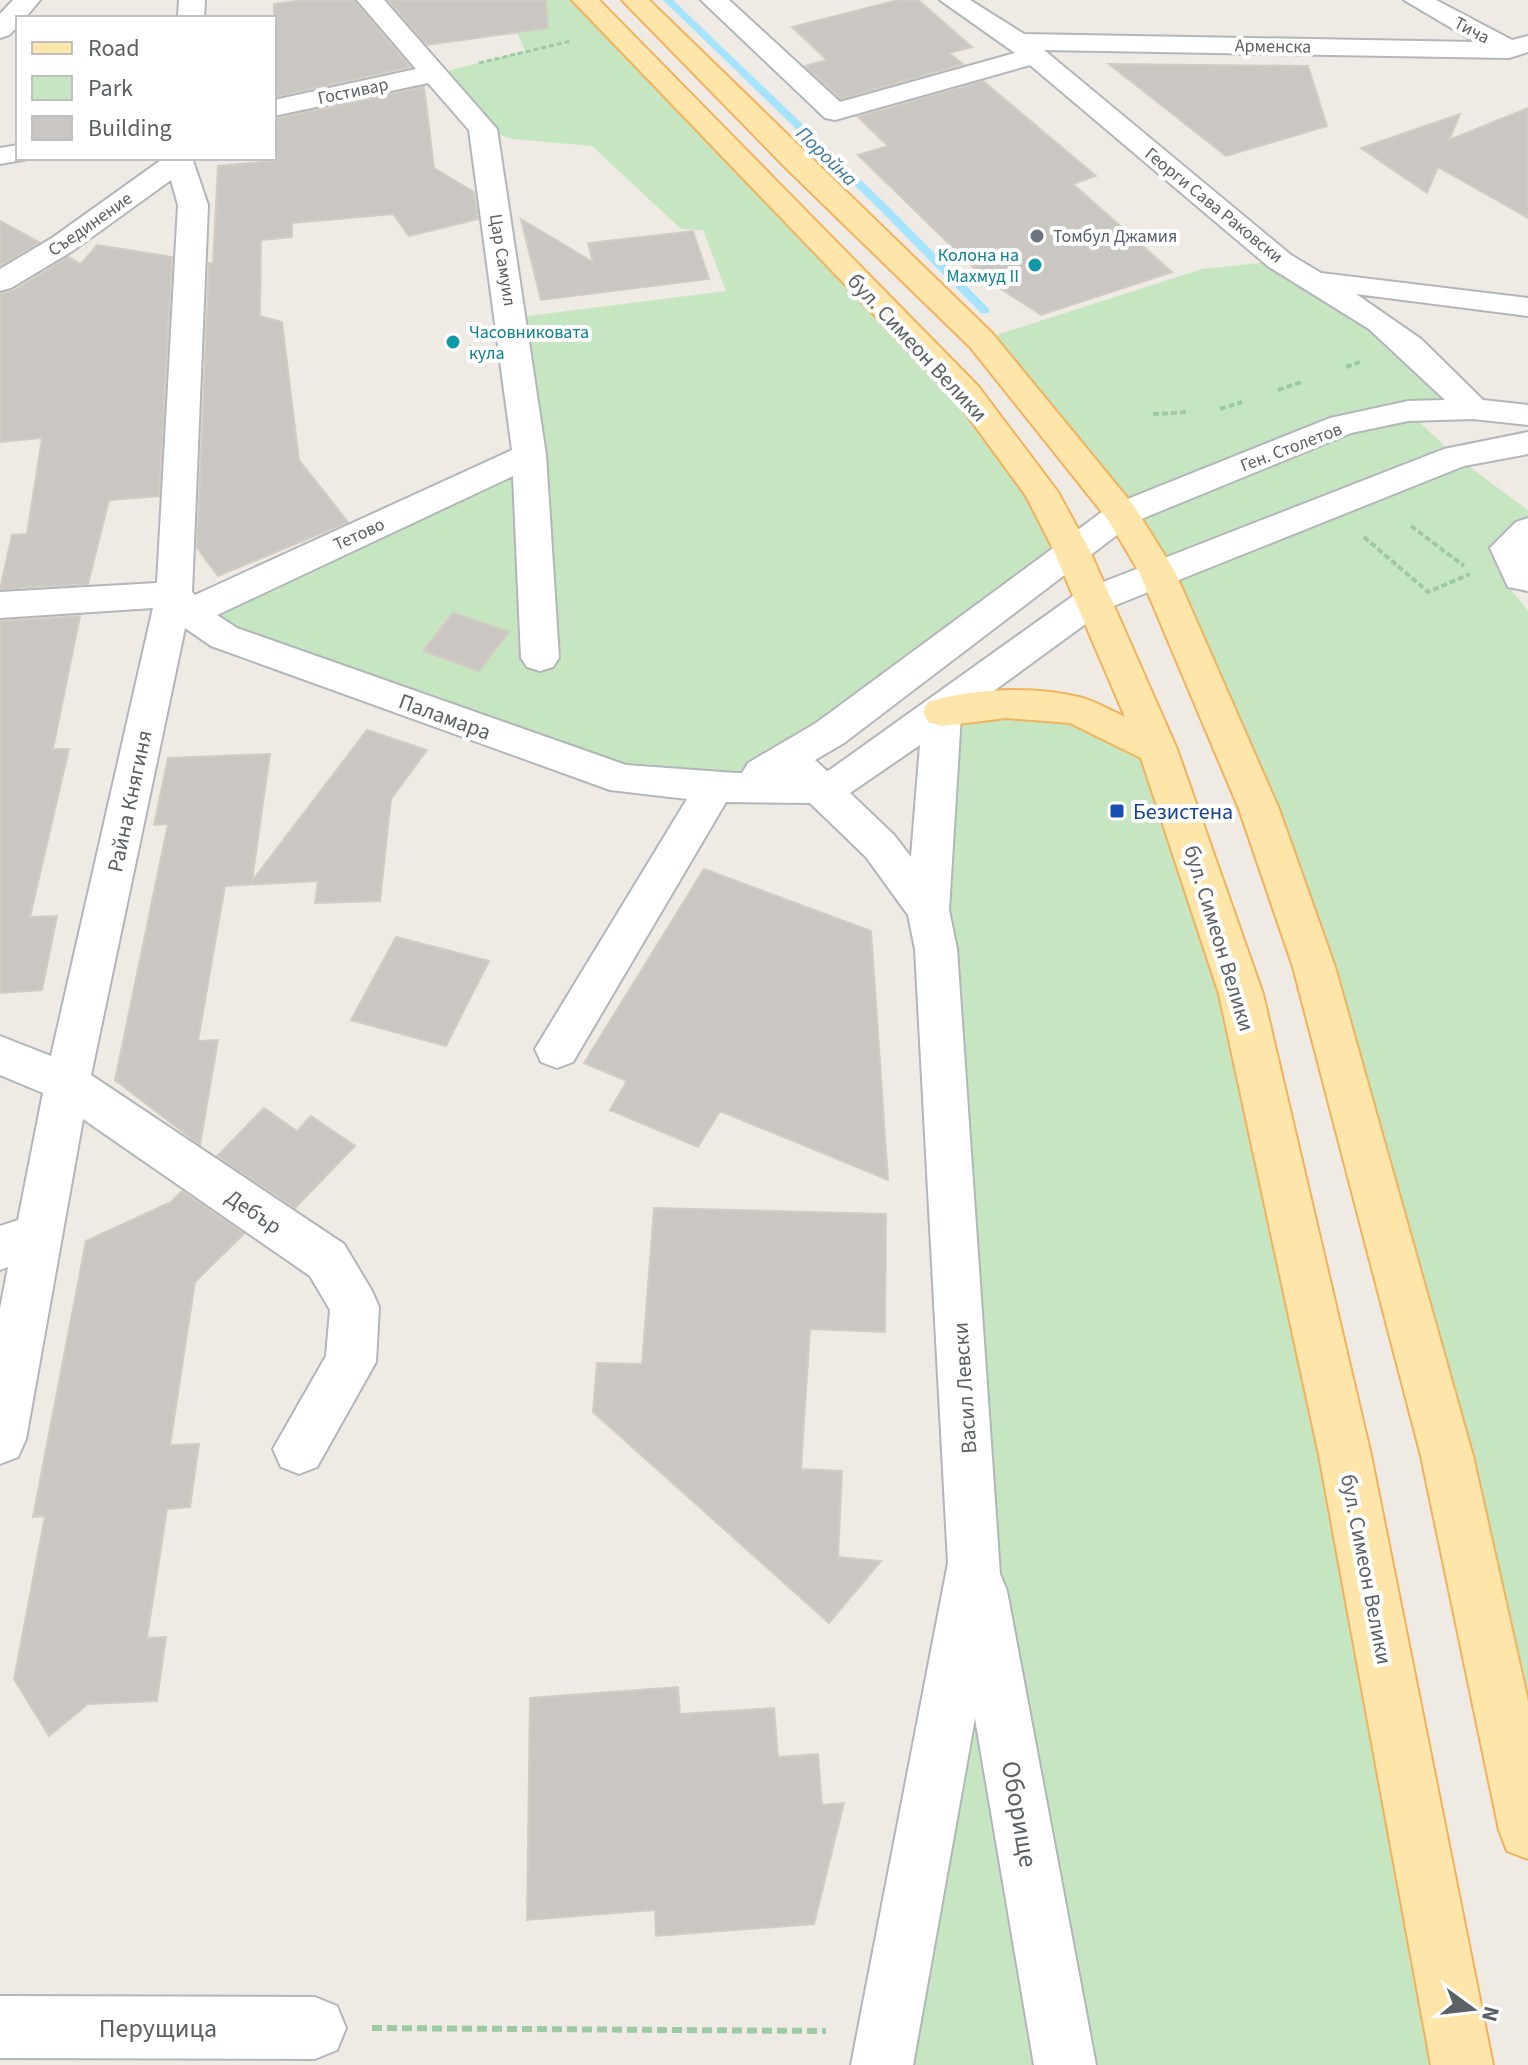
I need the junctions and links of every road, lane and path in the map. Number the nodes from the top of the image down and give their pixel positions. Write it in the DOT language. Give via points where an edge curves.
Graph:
graph roads {
  1 [pos="27,0"];
  2 [pos="370,0"];
  3 [pos="585,0"];
  4 [pos="635,0"];
  5 [pos="714,0"];
  6 [pos="953,0"];
  7 [pos="1417,0"];
  8 [pos="0,30"];
  9 [pos="615,31"];
  10 [pos="1026,49"];
  11 [pos="1522,51"];
  12 [pos="432,74"];
  13 [pos="276,108"];
  14 [pos="178,160"];
  15 [pos="1311,280"];
  16 [pos="0,282"];
  17 [pos="1460,297"];
  18 [pos="1528,307"];
  19 [pos="1410,346"];
  20 [pos="1301,382"];
  21 [pos="1278,390"];
  22 [pos="1242,402"];
  23 [pos="1220,409"];
  24 [pos="1473,409"];
  25 [pos="1189,412"];
  26 [pos="1153,414"];
  27 [pos="1528,415"];
  28 [pos="1528,443"];
  29 [pos="529,455"];
  30 [pos="1122,514"];
  31 [pos="1411,526"];
  32 [pos="1528,530"];
  33 [pos="1071,549"];
  34 [pos="1457,563"];
  35 [pos="1476,571"];
  36 [pos="1157,572"];
  37 [pos="1406,575"];
  38 [pos="1526,589"];
  39 [pos="1093,600"];
  40 [pos="181,604"];
  41 [pos="0,605"];
  42 [pos="540,658"];
  43 [pos="942,712"];
  44 [pos="1158,749"];
  45 [pos="804,773"];
  46 [pos="725,787"];
  47 [pos="928,910"];
  48 [pos="557,1049"];
  49 [pos="0,1055"];
  50 [pos="67,1083"];
  51 [pos="20,1241"];
  52 [pos="0,1439"];
  53 [pos="299,1449"];
  54 [pos="975,1563"];
  55 [pos="1528,1830"];
  56 [pos="0,2027"];
  57 [pos="315,2028"];
  58 [pos="886,2048"];
  59 [pos="1065,2065"];
  60 [pos="1462,2065"];
  1 -- 8 [label="street"];
  2 -- 12 [label="street, Цар Самуил"];
  3 -- 9 [label="main road, бул. Симеон Велики"];
  4 -- 30 [label="main road, бул. Симеон Велики" via="981,340"];
  5 -- 10 [label="street, Арменска" via="835,112"];
  6 -- 10 [label="street, Георги Сава Раковски"];
  7 -- 11 [label="street, Тича"];
  9 -- 12 [label="path"];
  9 -- 33 [label="main road, бул. Симеон Велики" via="967,393 1041,492"];
  10 -- 11 [label="street, Арменска"];
  10 -- 15 [label="street, Георги Сава Раковски" via="1280,261"];
  12 -- 13 [label="street, Гостивар"];
  12 -- 29 [label="street, Цар Самуил" via="483,129"];
  14 -- 16 [label="street, Съединение" via="63,244"];
  14 -- 40 [label="street, Райна Княгиня" via="193,205"];
  15 -- 17 [label="street"];
  15 -- 19 [label="street, Георги Сава Раковски"];
  17 -- 18 [label="street"];
  17 -- 19 [label="street" via="1415,308 1405,319"];
  19 -- 24 [label="street, Георги Сава Раковски"];
  20 -- 21 [label="path"];
  22 -- 23 [label="path"];
  24 -- 27 [label="street, Ген. Столетов"];
  24 -- 30 [label="street, Ген. Столетов" via="1408,411 1342,425"];
  25 -- 26 [label="path"];
  28 -- 36 [label="street" via="1456,457"];
  29 -- 40 [label="street, Тетово"];
  29 -- 42 [label="street, Цар Самуил"];
  30 -- 33 [label="street, Ген. Столетов"];
  30 -- 36 [label="main road, бул. Симеон Велики"];
  31 -- 34 [label="path"];
  32 -- 38 [label="street" via="1508,548"];
  33 -- 39 [label="main road, бул. Симеон Велики"];
  33 -- 45 [label="street, Ген. Столетов" via="830,733"];
  35 -- 37 [label="path" via="1428,592"];
  36 -- 39 [label="street"];
  36 -- 55 [label="main road, бул. Симеон Велики" via="1259,809 1314,967 1447,1456"];
  39 -- 43 [label="street"];
  39 -- 44 [label="main road, бул. Симеон Велики"];
  40 -- 41 [label="street, Тетово"];
  40 -- 46 [label="street, Паламара" via="224,637 624,780"];
  40 -- 50 [label="street, Райна Княгиня"];
  43 -- 44 [label="main road" via="1006,704 1076,710"];
  43 -- 45 [label="street" via="845,780"];
  43 -- 47 [label="street"];
  44 -- 60 [label="main road, бул. Симеон Велики" via="1241,994 1345,1455"];
  45 -- 46 [label="street, Паламара"];
  45 -- 47 [label="street, Васил Левски" via="880,846"];
  46 -- 48 [label="street"];
  47 -- 54 [label="street, Васил Левски" via="936,949"];
  49 -- 50 [label="street, Дебър"];
  50 -- 51 [label="street, Райна Княгиня"];
  50 -- 53 [label="street, Дебър" via="327,1260 355,1307 351,1362"];
  51 -- 52 [label="street, Райна Княгиня"];
  54 -- 58 [label="street, Васил Левски"];
  54 -- 59 [label="street, Оборище"];
  56 -- 57 [label="street, Перущица"];
  57 -- 58 [label="path"];
}
